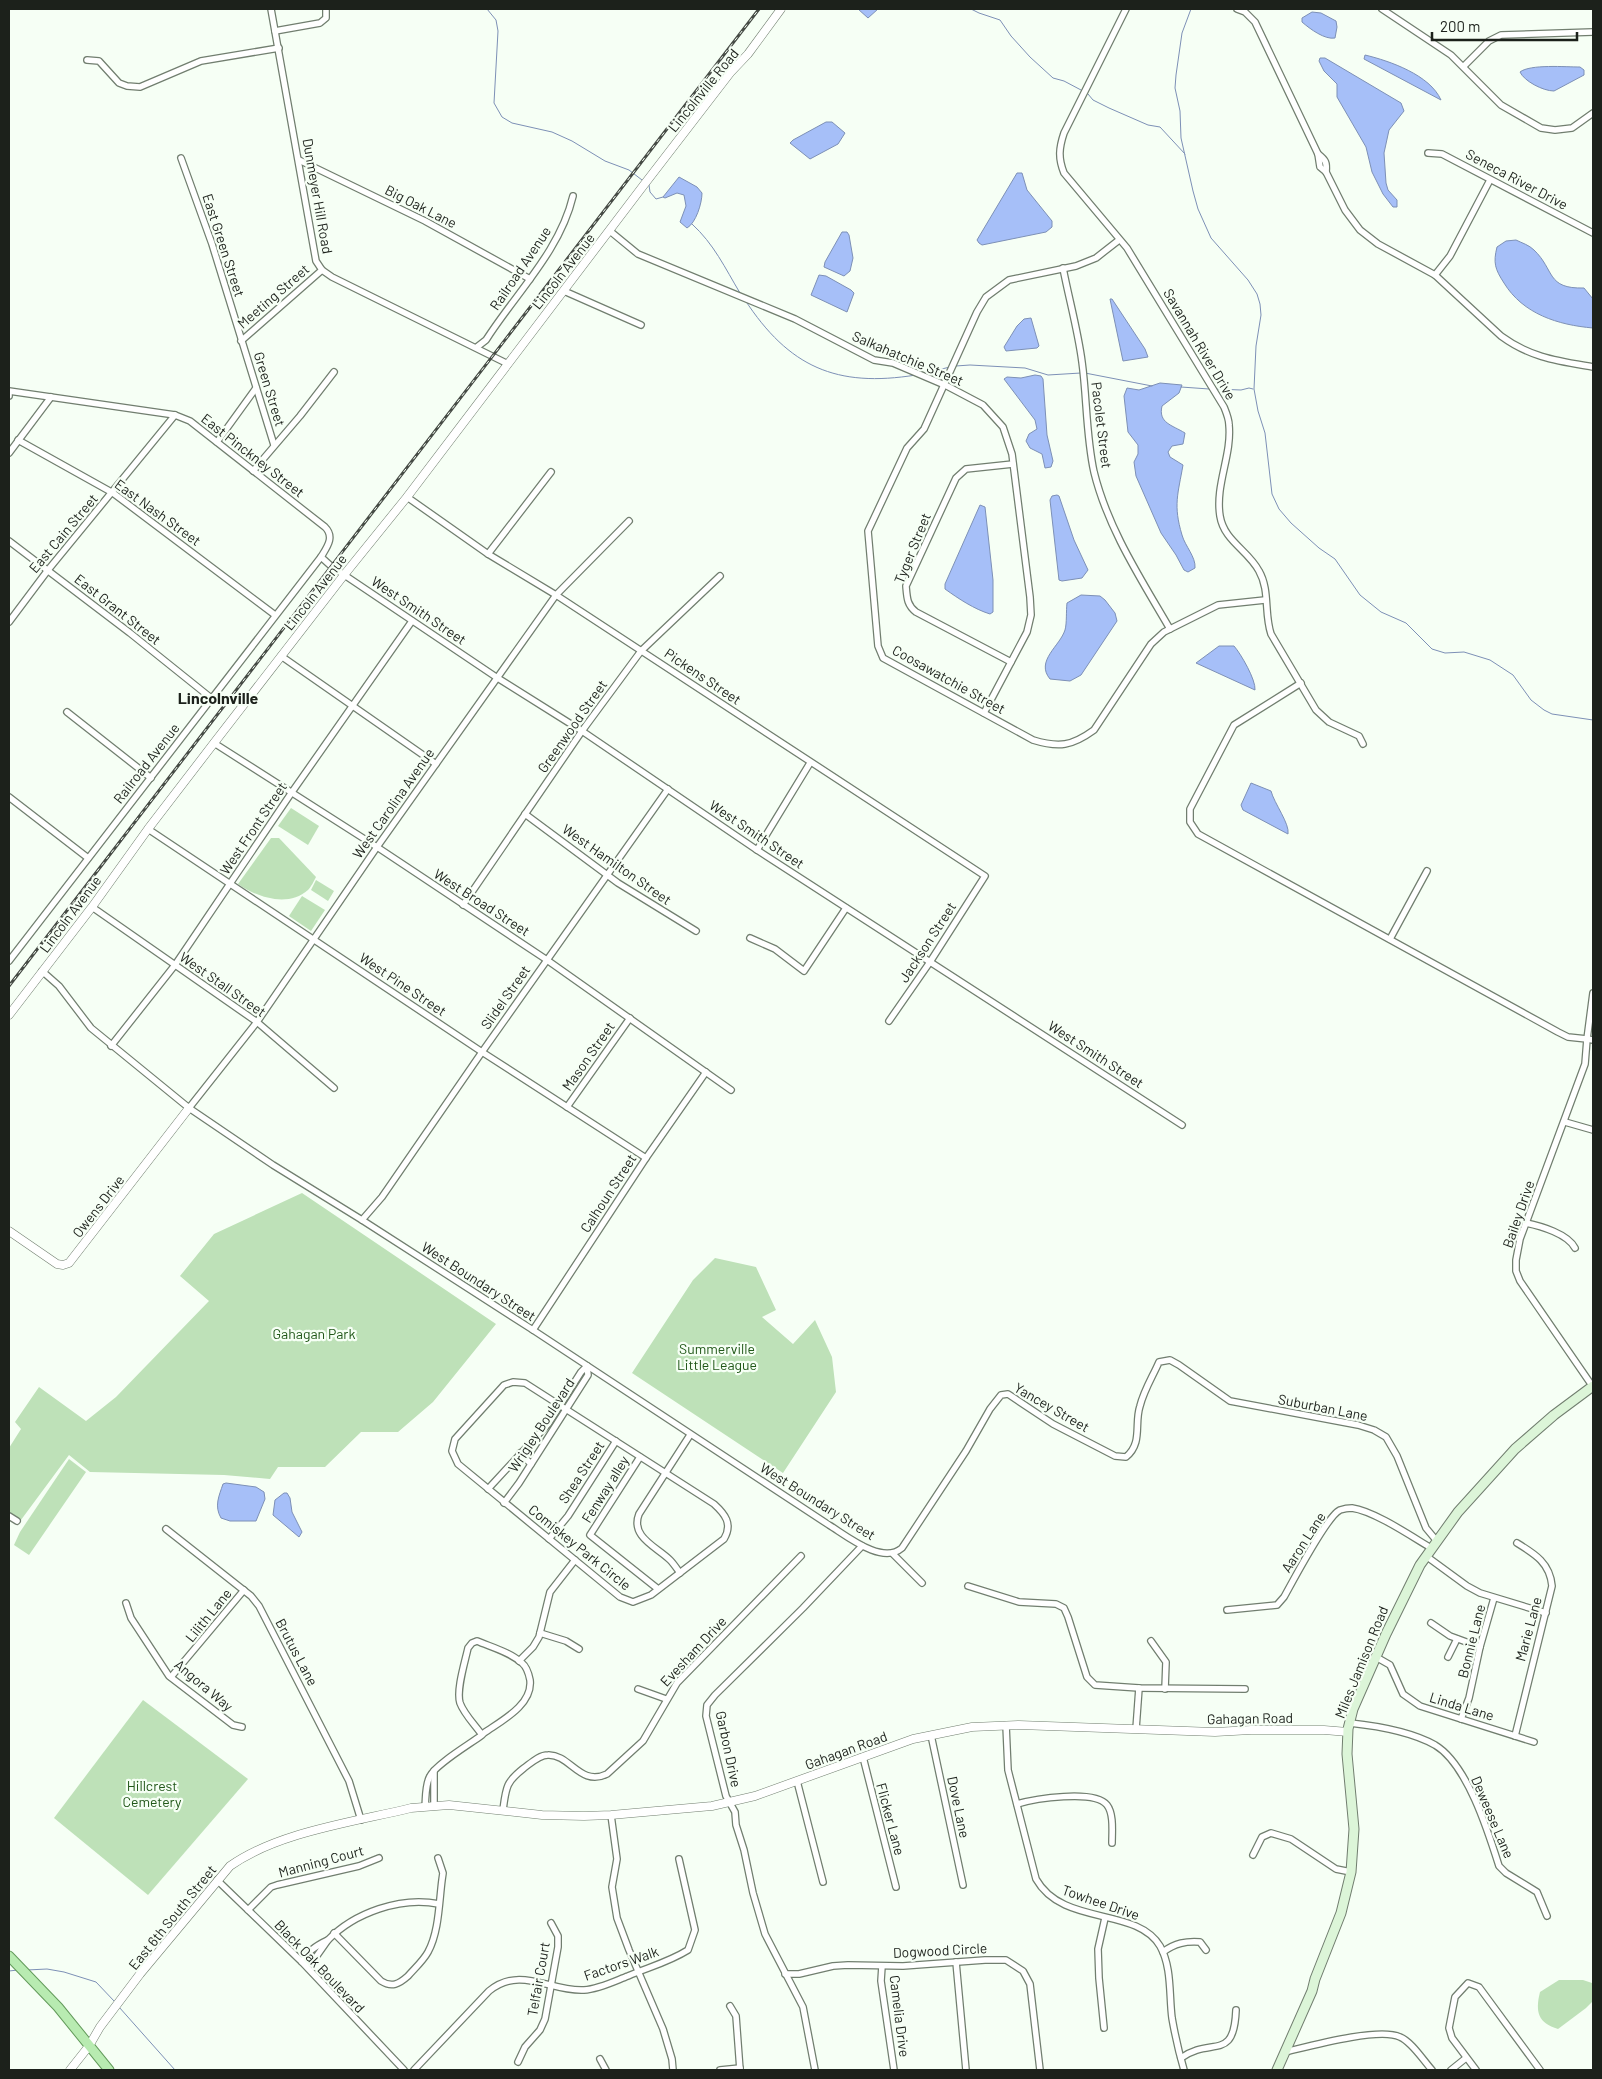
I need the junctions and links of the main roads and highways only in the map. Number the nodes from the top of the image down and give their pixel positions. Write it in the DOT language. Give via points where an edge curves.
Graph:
graph roads {
  1 [pos="1593,1386"];
  2 [pos="11,1957"];
  3 [pos="109,2070"];
  4 [pos="1277,2070"];
  1 -- 4 [label="main road, Miles Jamison Road" via="1515,1449 1458,1512 1406,1589 1353,1710 1349,1728 1346,1754 1354,1829 1345,1900 1312,1991"];
  2 -- 3 [label="main road" via="58,2007"];
}
